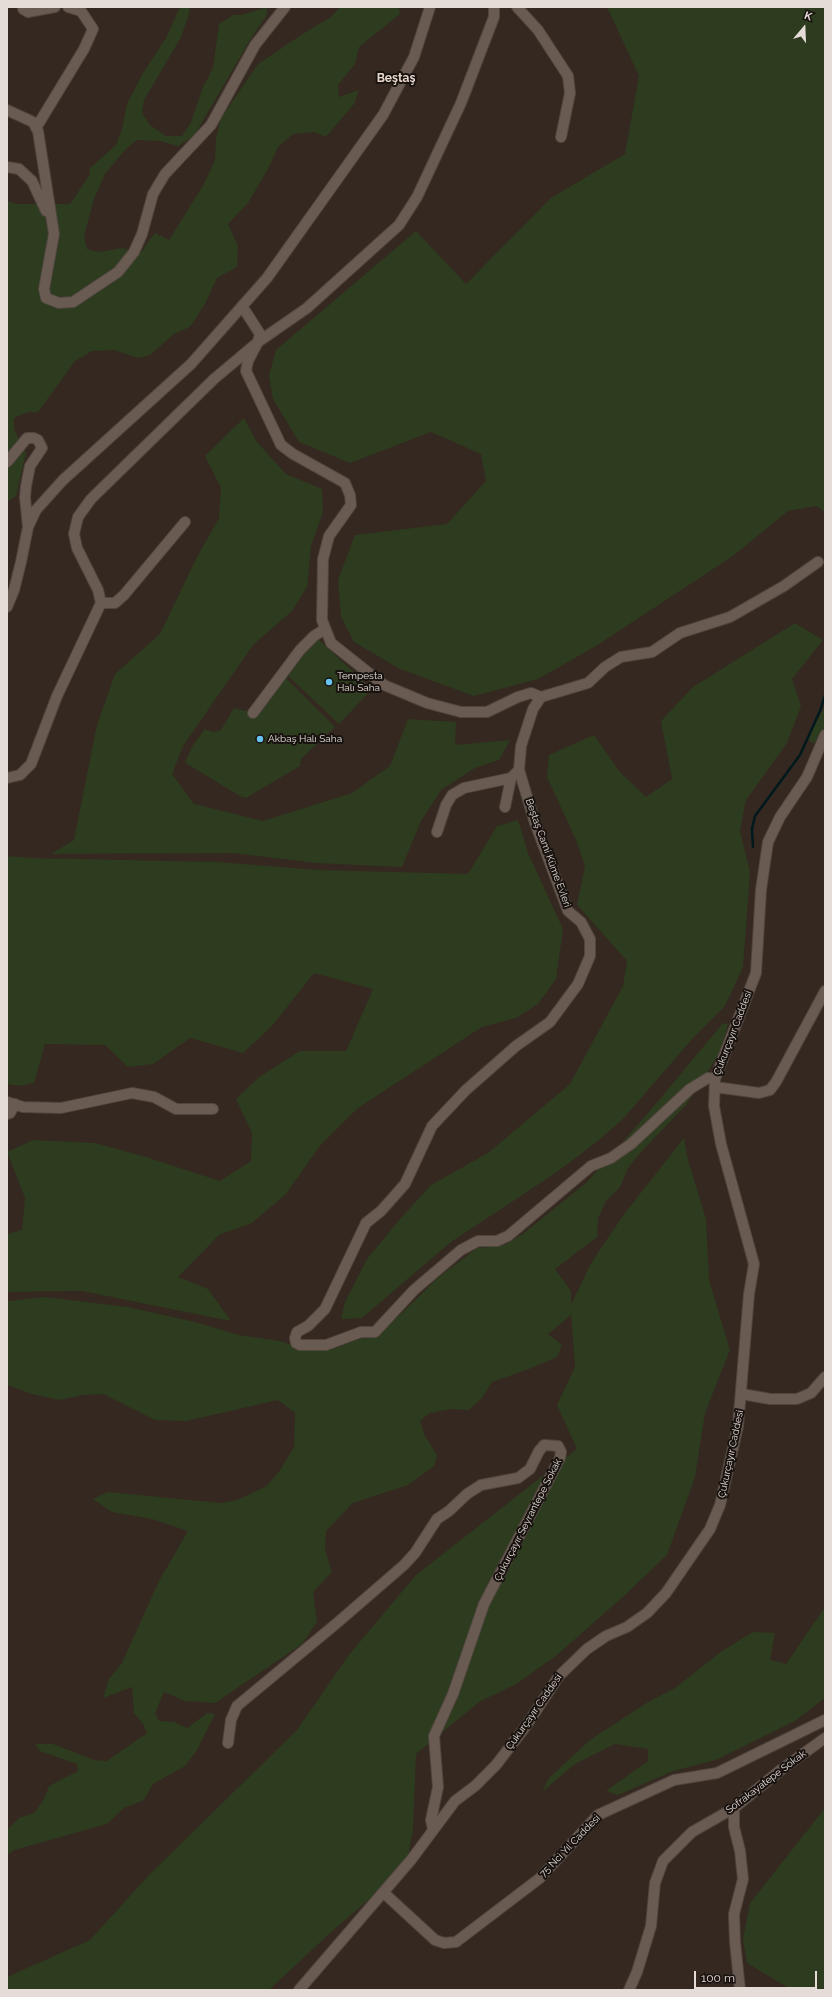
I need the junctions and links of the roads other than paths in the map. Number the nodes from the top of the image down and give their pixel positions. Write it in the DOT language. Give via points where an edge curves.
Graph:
graph roads {
  1 [pos="23,7"];
  2 [pos="55,7"];
  3 [pos="68,7"];
  4 [pos="285,7"];
  5 [pos="430,7"];
  6 [pos="494,7"];
  7 [pos="517,7"];
  8 [pos="7,110"];
  9 [pos="36,128"];
  10 [pos="560,137"];
  11 [pos="7,167"];
  12 [pos="52,221"];
  13 [pos="242,306"];
  14 [pos="258,342"];
  15 [pos="7,462"];
  16 [pos="185,522"];
  17 [pos="28,527"];
  18 [pos="818,562"];
  19 [pos="101,603"];
  20 [pos="7,607"];
  21 [pos="326,629"];
  22 [pos="541,697"];
  23 [pos="253,713"];
  24 [pos="825,735"];
  25 [pos="519,770"];
  26 [pos="7,778"];
  27 [pos="511,778"];
  28 [pos="505,807"];
  29 [pos="437,832"];
  30 [pos="825,990"];
  31 [pos="715,1083"];
  32 [pos="11,1103"];
  33 [pos="213,1109"];
  34 [pos="7,1114"];
  35 [pos="825,1378"];
  36 [pos="742,1394"];
  37 [pos="825,1720"];
  38 [pos="825,1738"];
  39 [pos="228,1743"];
  40 [pos="734,1808"];
  41 [pos="433,1830"];
  42 [pos="384,1892"];
  43 [pos="299,1990"];
  44 [pos="630,1990"];
  45 [pos="740,1990"];
  1 -- 2 [label="street" via="23,10 28,12"];
  3 -- 9 [label="street" via="81,11 93,29 84,49"];
  4 -- 12 [label="street" via="255,45 211,124 166,174 153,194 134,252 118,272 73,302 59,303 46,298 44,289 54,234"];
  5 -- 13 [label="street" via="414,57 383,115 267,278"];
  6 -- 14 [label="street" via="494,17 461,103 417,197 399,225 307,308"];
  7 -- 10 [label="street" via="538,30 568,76 570,93"];
  8 -- 9 [label="street" via="33,122"];
  9 -- 12 [label="street"];
  11 -- 12 [label="street" via="19,170 32,181"];
  13 -- 14 [label="street" via="260,334"];
  13 -- 17 [label="street" via="191,364 63,480 36,510"];
  14 -- 19 [label="street" via="214,379 91,499 78,517 74,534 77,548 98,590"];
  14 -- 21 [label="street" via="246,371 281,445 345,483 350,496 351,505 329,536 323,559 322,620"];
  15 -- 17 [label="street" via="27,438 38,440 42,448 30,466 26,486"];
  16 -- 19 [label="street" via="124,595 115,603"];
  17 -- 20 [label="street" via="22,562"];
  18 -- 22 [label="street" via="784,586 730,617 680,633 652,652 621,657 605,667 588,683"];
  19 -- 26 [label="street" via="57,696 31,764 20,775"];
  21 -- 22 [label="street" via="331,643 384,685 427,703 461,712 487,712 531,693"];
  21 -- 23 [label="street" via="314,636 300,650"];
  22 -- 25 [label="street, Beştaş Cami Küme Evleri" via="533,709 521,746"];
  24 -- 31 [label="street, Çukurçayır Caddesi" via="807,777 780,817 768,842 761,890 756,973"];
  25 -- 27 [label="street"];
  25 -- 31 [label="street, Beştaş Cami Küme Evleri" via="535,823 568,911 581,922 590,939 590,956 578,984 550,1022 516,1046 466,1090 432,1126 405,1184 381,1211 366,1223 325,1308 308,1326 297,1332 294,1338 296,1343 326,1345 361,1332 375,1332 414,1290 462,1250 478,1241 497,1240 508,1236 591,1166 611,1158 632,1144 690,1089 708,1078"];
  27 -- 28 [label="street"];
  27 -- 29 [label="street" via="464,788 452,794"];
  30 -- 31 [label="street" via="770,1090 759,1093"];
  31 -- 36 [label="street, Çukurçayır Caddesi" via="714,1106 721,1144 754,1264 749,1294"];
  32 -- 33 [label="street" via="23,1107 61,1108 132,1093 154,1097 176,1109"];
  32 -- 34 [label="street" via="10,1113"];
  35 -- 36 [label="street" via="811,1393 797,1399 770,1399"];
  36 -- 41 [label="street, Çukurçayır Caddesi" via="738,1426 720,1505 710,1529 666,1593 627,1627 606,1636 587,1649 559,1676 496,1765 455,1801"];
  37 -- 42 [label="street, 75 Nci Yıl Caddesi" via="717,1773 674,1780 598,1815 540,1878 456,1942 444,1943 435,1940"];
  38 -- 40 [label="street, Sofrakayatepe Sokak"];
  39 -- 41 [label="street, Çukurçayır Seyrantepe Sokak" via="231,1720 237,1706 404,1565 437,1519 481,1485 518,1478 530,1469 544,1445 558,1446 560,1458 484,1604 453,1694 434,1736 438,1787 431,1820"];
  40 -- 44 [label="street, Sofrakayatepe Sokak" via="692,1832 663,1861 655,1882 651,1926"];
  40 -- 45 [label="street" via="734,1827 743,1879 734,1914"];
  41 -- 42 [label="street, Çukurçayır Caddesi"];
  42 -- 43 [label="street, Çukurçayır Caddesi"];
}
